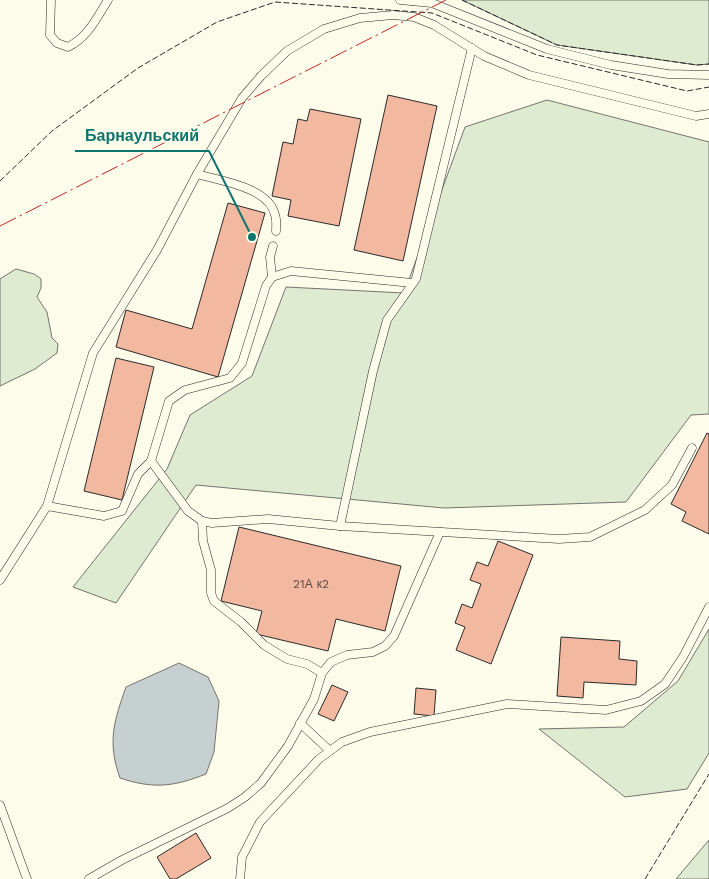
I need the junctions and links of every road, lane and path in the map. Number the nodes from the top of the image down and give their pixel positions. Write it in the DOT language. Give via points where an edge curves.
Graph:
graph roads {
  1 [pos="51,0"];
  2 [pos="108,0"];
  3 [pos="400,0"];
  4 [pos="472,48"];
  5 [pos="709,75"];
  6 [pos="709,114"];
  7 [pos="197,174"];
  8 [pos="276,231"];
  9 [pos="273,246"];
  10 [pos="272,277"];
  11 [pos="412,284"];
  12 [pos="692,448"];
  13 [pos="151,461"];
  14 [pos="46,506"];
  15 [pos="202,521"];
  16 [pos="340,526"];
  17 [pos="440,532"];
  18 [pos="0,580"];
  19 [pos="709,607"];
  20 [pos="322,674"];
  21 [pos="300,723"];
  22 [pos="330,751"];
  23 [pos="0,805"];
  24 [pos="27,879"];
  25 [pos="89,879"];
  26 [pos="240,879"];
  1 -- 2 [label="lane" via="50,36 68,47 87,34"];
  3 -- 5 [label="lane" via="432,3 547,49 611,65 668,74"];
  4 -- 6 [label="lane" via="529,76 696,116"];
  4 -- 7 [label="lane" via="414,17 360,18 324,29 287,51 261,76 242,98"];
  4 -- 11 [label="lane" via="416,279"];
  7 -- 8 [label="lane" via="248,188 261,196 271,204 276,216"];
  7 -- 14 [label="lane" via="157,250 92,353"];
  9 -- 10 [label="lane" via="270,257"];
  10 -- 11 [label="lane" via="291,271"];
  10 -- 13 [label="lane" via="266,286 242,363 230,378 185,390 169,401"];
  11 -- 16 [label="lane" via="387,320"];
  12 -- 17 [label="lane" via="672,485 645,510 590,536 559,539"];
  13 -- 14 [label="lane" via="138,474 122,511 104,516"];
  13 -- 15 [label="lane" via="188,511"];
  14 -- 18 [label="lane"];
  15 -- 16 [label="lane" via="268,519"];
  15 -- 20 [label="lane" via="214,601 264,645 288,659 308,664"];
  16 -- 17 [label="lane"];
  17 -- 20 [label="lane" via="394,636 373,652 347,655 331,662"];
  19 -- 22 [label="lane" via="665,684 641,701 606,710 498,705 370,732 342,742"];
  20 -- 21 [label="lane" via="314,699"];
  21 -- 22 [label="lane"];
  21 -- 25 [label="lane" via="262,783 245,797"];
  22 -- 26 [label="lane" via="318,759 260,822 242,857"];
  23 -- 24 [label="lane"];
}
